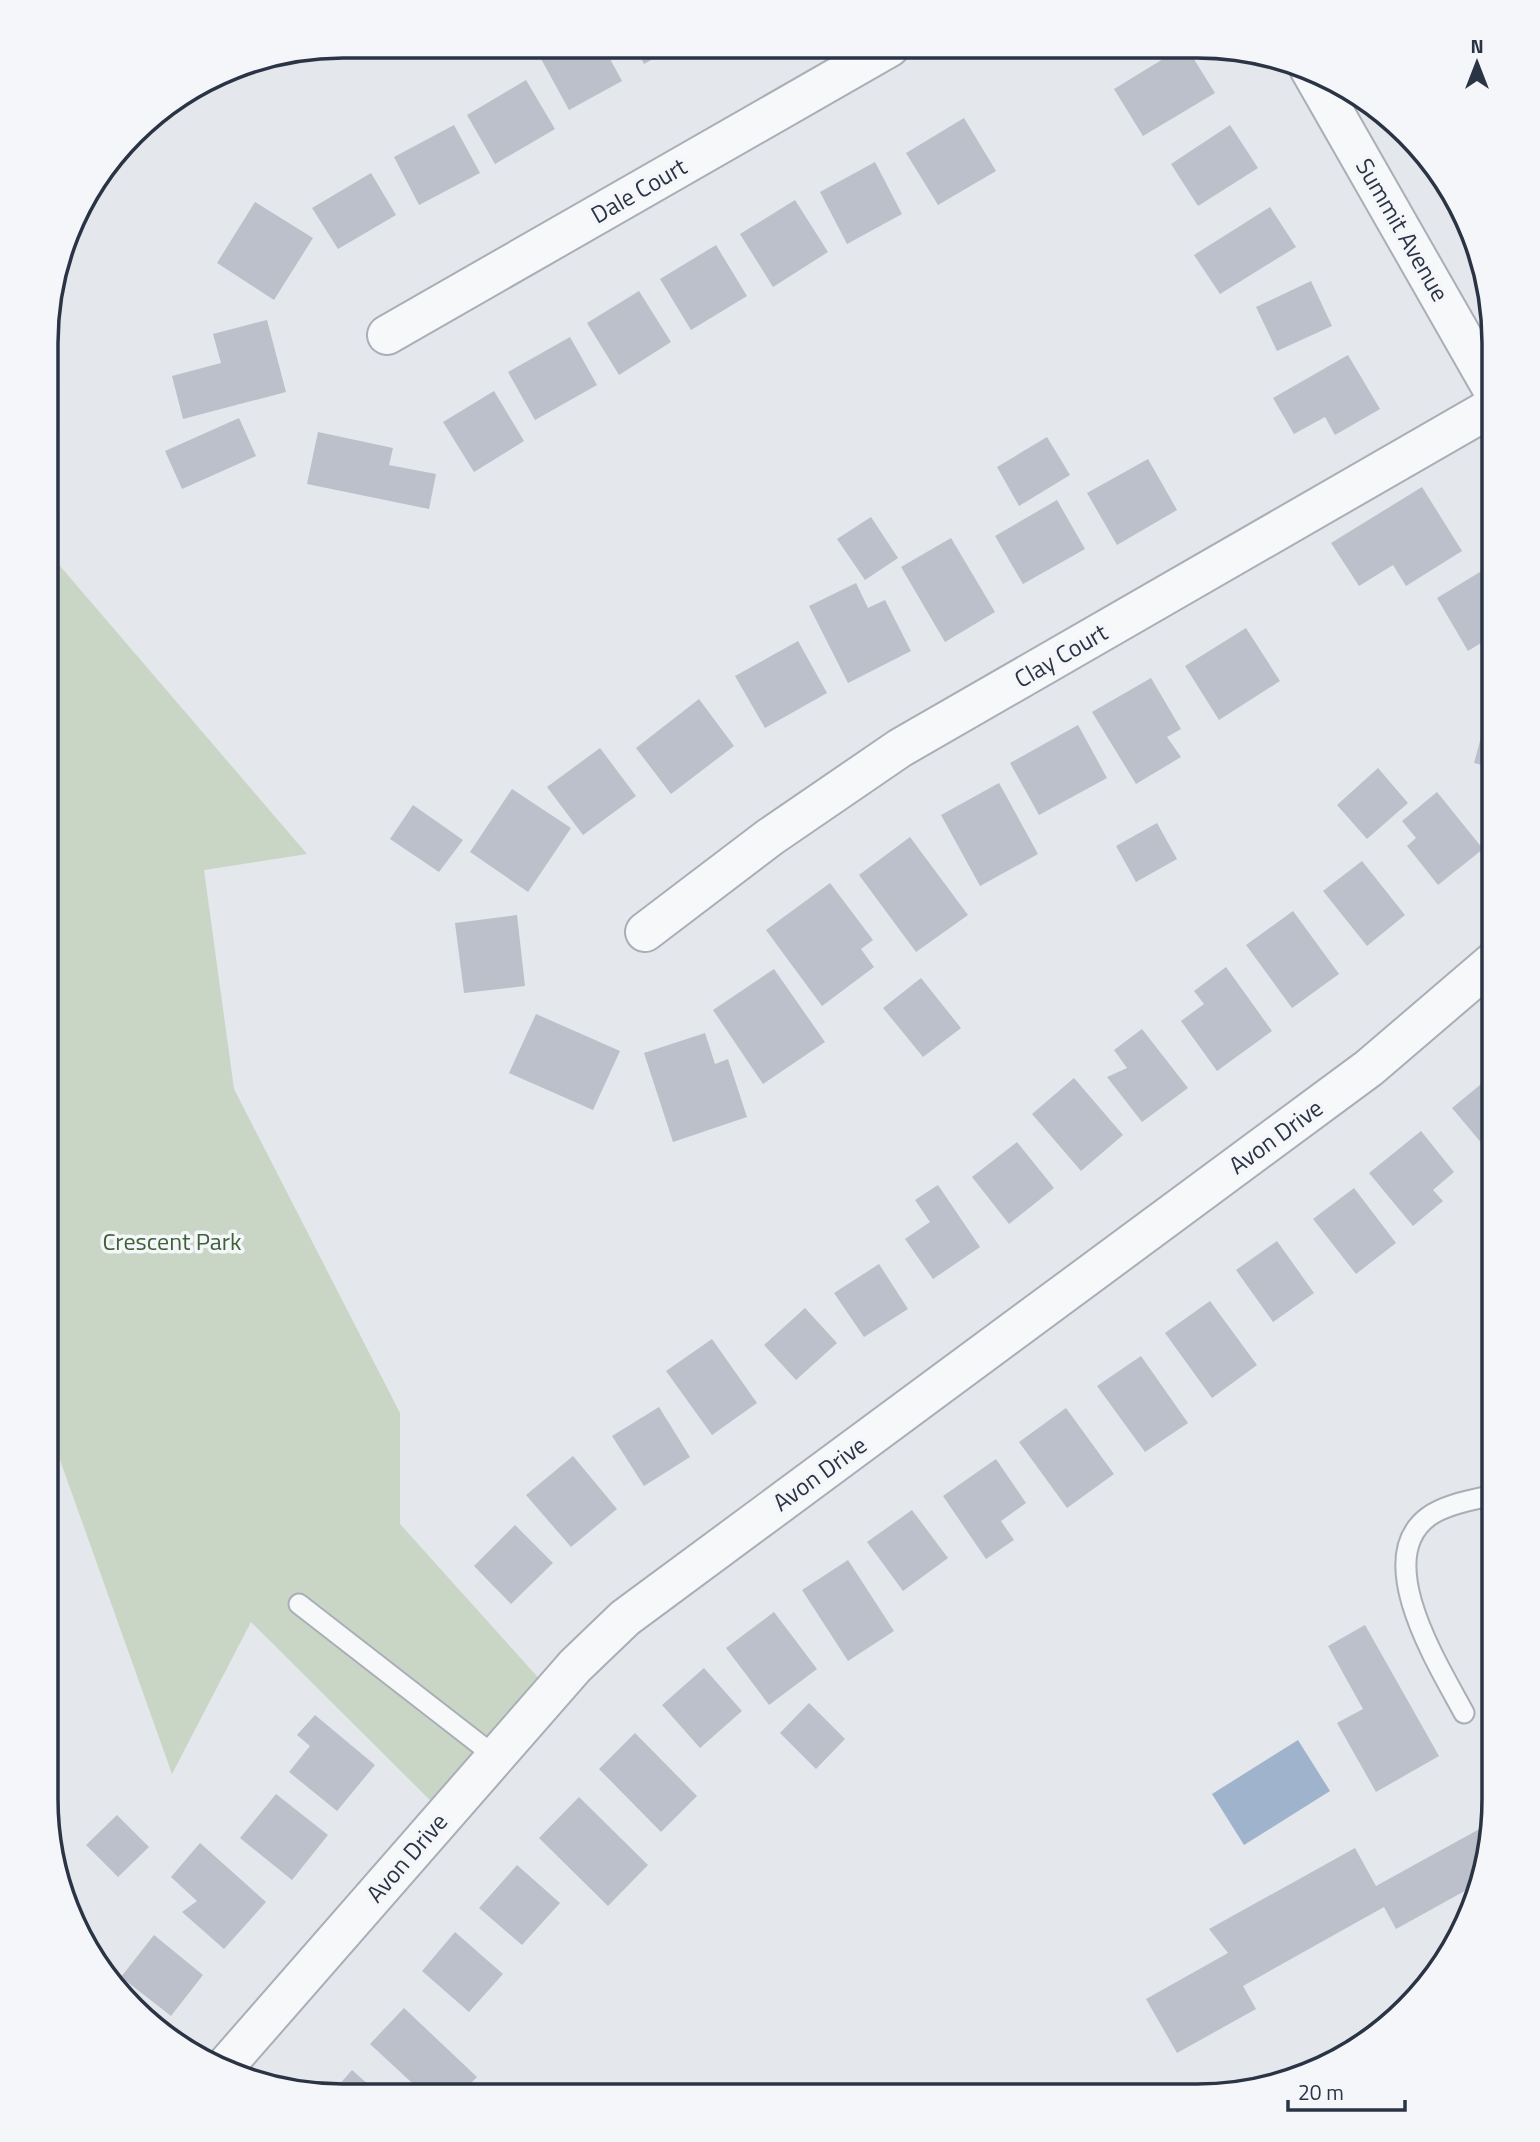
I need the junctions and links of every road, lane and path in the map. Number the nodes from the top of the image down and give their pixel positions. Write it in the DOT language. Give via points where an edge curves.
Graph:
graph roads {
  1 [pos="871,58"];
  2 [pos="1319,85"];
  3 [pos="387,335"];
  4 [pos="1482,371"];
  5 [pos="1482,414"];
  6 [pos="645,932"];
  7 [pos="1482,971"];
  8 [pos="1482,1498"];
  9 [pos="299,1604"];
  10 [pos="1464,1713"];
  11 [pos="496,1758"];
  12 [pos="230,2061"];
  1 -- 3 [label="street, Dale Court"];
  2 -- 4 [label="street, Summit Avenue"];
  5 -- 6 [label="street, Clay Court" via="900,748 770,837"];
  7 -- 11 [label="street, Avon Drive" via="1369,1068 625,1618 575,1666"];
  8 -- 10 [label="lane" via="1428,1517 1408,1544 1404,1578"];
  9 -- 11 [label="lane"];
  11 -- 12 [label="street, Avon Drive"];
}
